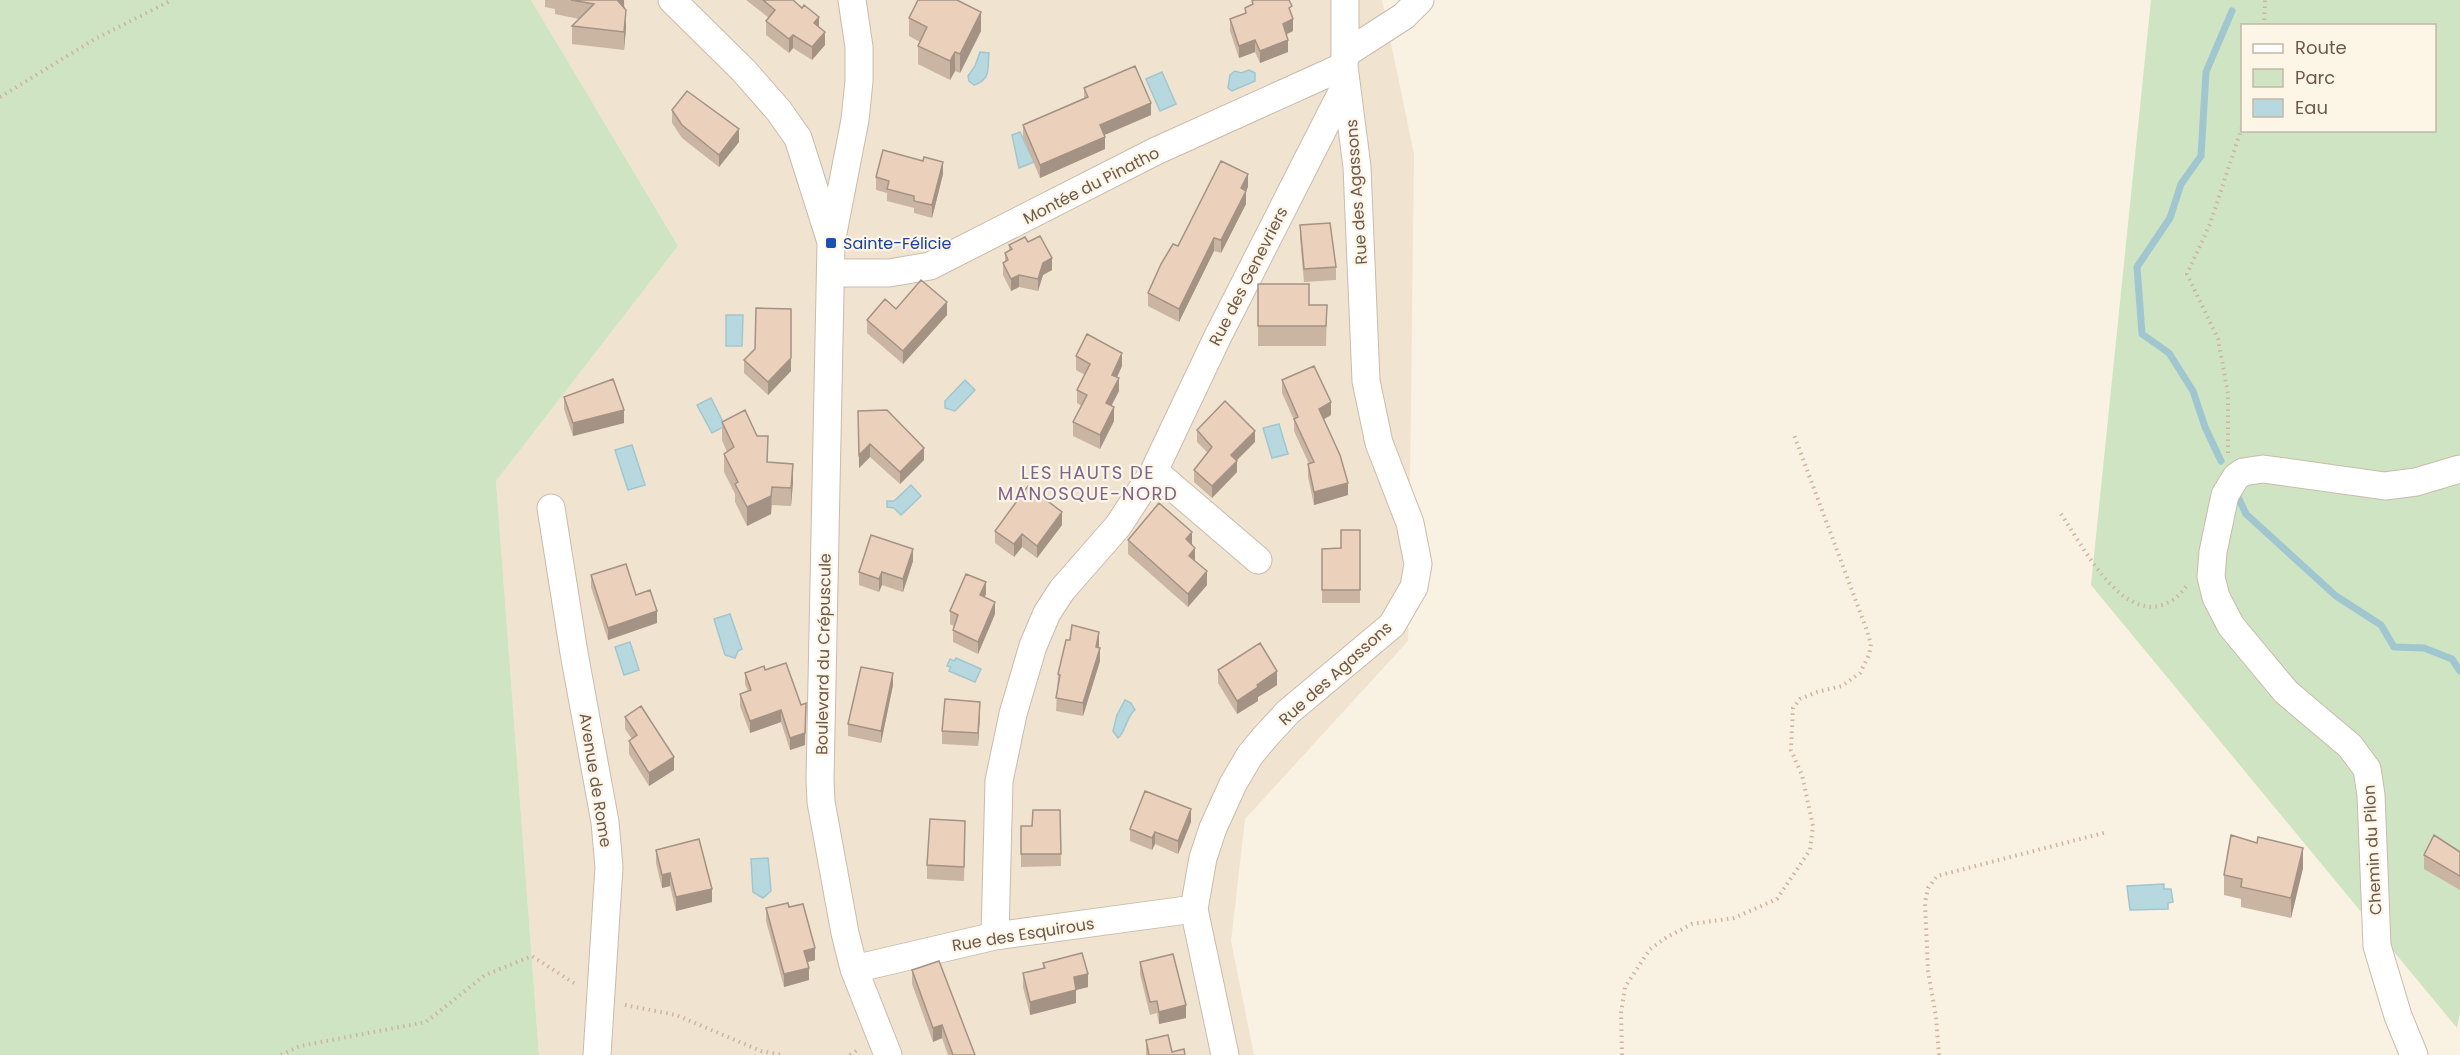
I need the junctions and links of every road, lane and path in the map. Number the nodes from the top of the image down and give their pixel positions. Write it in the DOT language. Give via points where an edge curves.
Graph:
graph roads {
  1 [pos="172,0"];
  2 [pos="672,0"];
  3 [pos="852,0"];
  4 [pos="1345,0"];
  5 [pos="1420,0"];
  6 [pos="2265,0"];
  7 [pos="2264,24"];
  8 [pos="1345,68"];
  9 [pos="0,97"];
  10 [pos="2241,130"];
  11 [pos="831,243"];
  12 [pos="831,273"];
  13 [pos="1794,435"];
  14 [pos="2460,469"];
  15 [pos="1154,471"];
  16 [pos="2230,484"];
  17 [pos="551,508"];
  18 [pos="2061,514"];
  19 [pos="1258,560"];
  20 [pos="2188,579"];
  21 [pos="2107,832"];
  22 [pos="1194,909"];
  23 [pos="995,936"];
  24 [pos="854,969"];
  25 [pos="600,1000"];
  26 [pos="281,1055"];
  27 [pos="597,1055"];
  28 [pos="783,1055"];
  29 [pos="888,1055"];
  30 [pos="1225,1055"];
  31 [pos="1622,1055"];
  32 [pos="1939,1055"];
  33 [pos="2414,1055"];
  1 -- 9 [label="path" via="95,39"];
  2 -- 11 [label="street" via="744,71 798,138"];
  3 -- 11 [label="street" via="859,47 858,91"];
  4 -- 8 [label="street, Rue des Agassons"];
  5 -- 8 [label="street, Montée du Pinatho"];
  6 -- 7 [label="path"];
  8 -- 12 [label="street, Montée du Pinatho" via="1156,151 930,266 889,273"];
  8 -- 15 [label="street, Rue des Genevriers"];
  8 -- 22 [label="street, Rue des Agassons" via="1357,167 1366,381 1379,443 1410,523 1418,564 1414,586 1392,625 1288,712 1250,755 1212,828"];
  10 -- 16 [label="path" via="2210,224 2187,274 2218,339 2228,394"];
  11 -- 12 [label="street, Boulevard du Crépuscule"];
  12 -- 24 [label="street, Boulevard du Crépuscule" via="820,779"];
  13 -- 31 [label="path" via="1866,628 1869,655 1860,673 1842,686 1800,699 1793,708 1791,750 1802,775 1813,826 1810,850 1777,899 1734,918 1692,924 1650,949 1625,987"];
  14 -- 16 [label="street" via="2385,486 2253,470 2243,472"];
  15 -- 19 [label="street"];
  15 -- 23 [label="street, Rue des Genevriers" via="1118,526 1062,590 1033,645 999,781"];
  16 -- 33 [label="street, Chemin du Pilon" via="2213,552 2211,577 2216,597 2231,626 2286,692 2350,746 2367,769 2377,945"];
  17 -- 25 [label="street, Avenue de Rome" via="605,822 609,867"];
  18 -- 20 [label="path" via="2108,583 2140,606 2166,604 2180,595"];
  21 -- 32 [label="path" via="1937,876 1928,888 1925,903 1928,971"];
  22 -- 23 [label="street, Rue des Esquirous"];
  22 -- 30 [label="street, Rue des Agassons"];
  23 -- 24 [label="street, Rue des Esquirous"];
  24 -- 29 [label="street, Boulevard du Crépuscule"];
  25 -- 26 [label="path" via="532,956 485,975 426,1022 300,1046"];
  25 -- 27 [label="street, Avenue de Rome"];
  25 -- 28 [label="path" via="676,1015 760,1051"];
}
